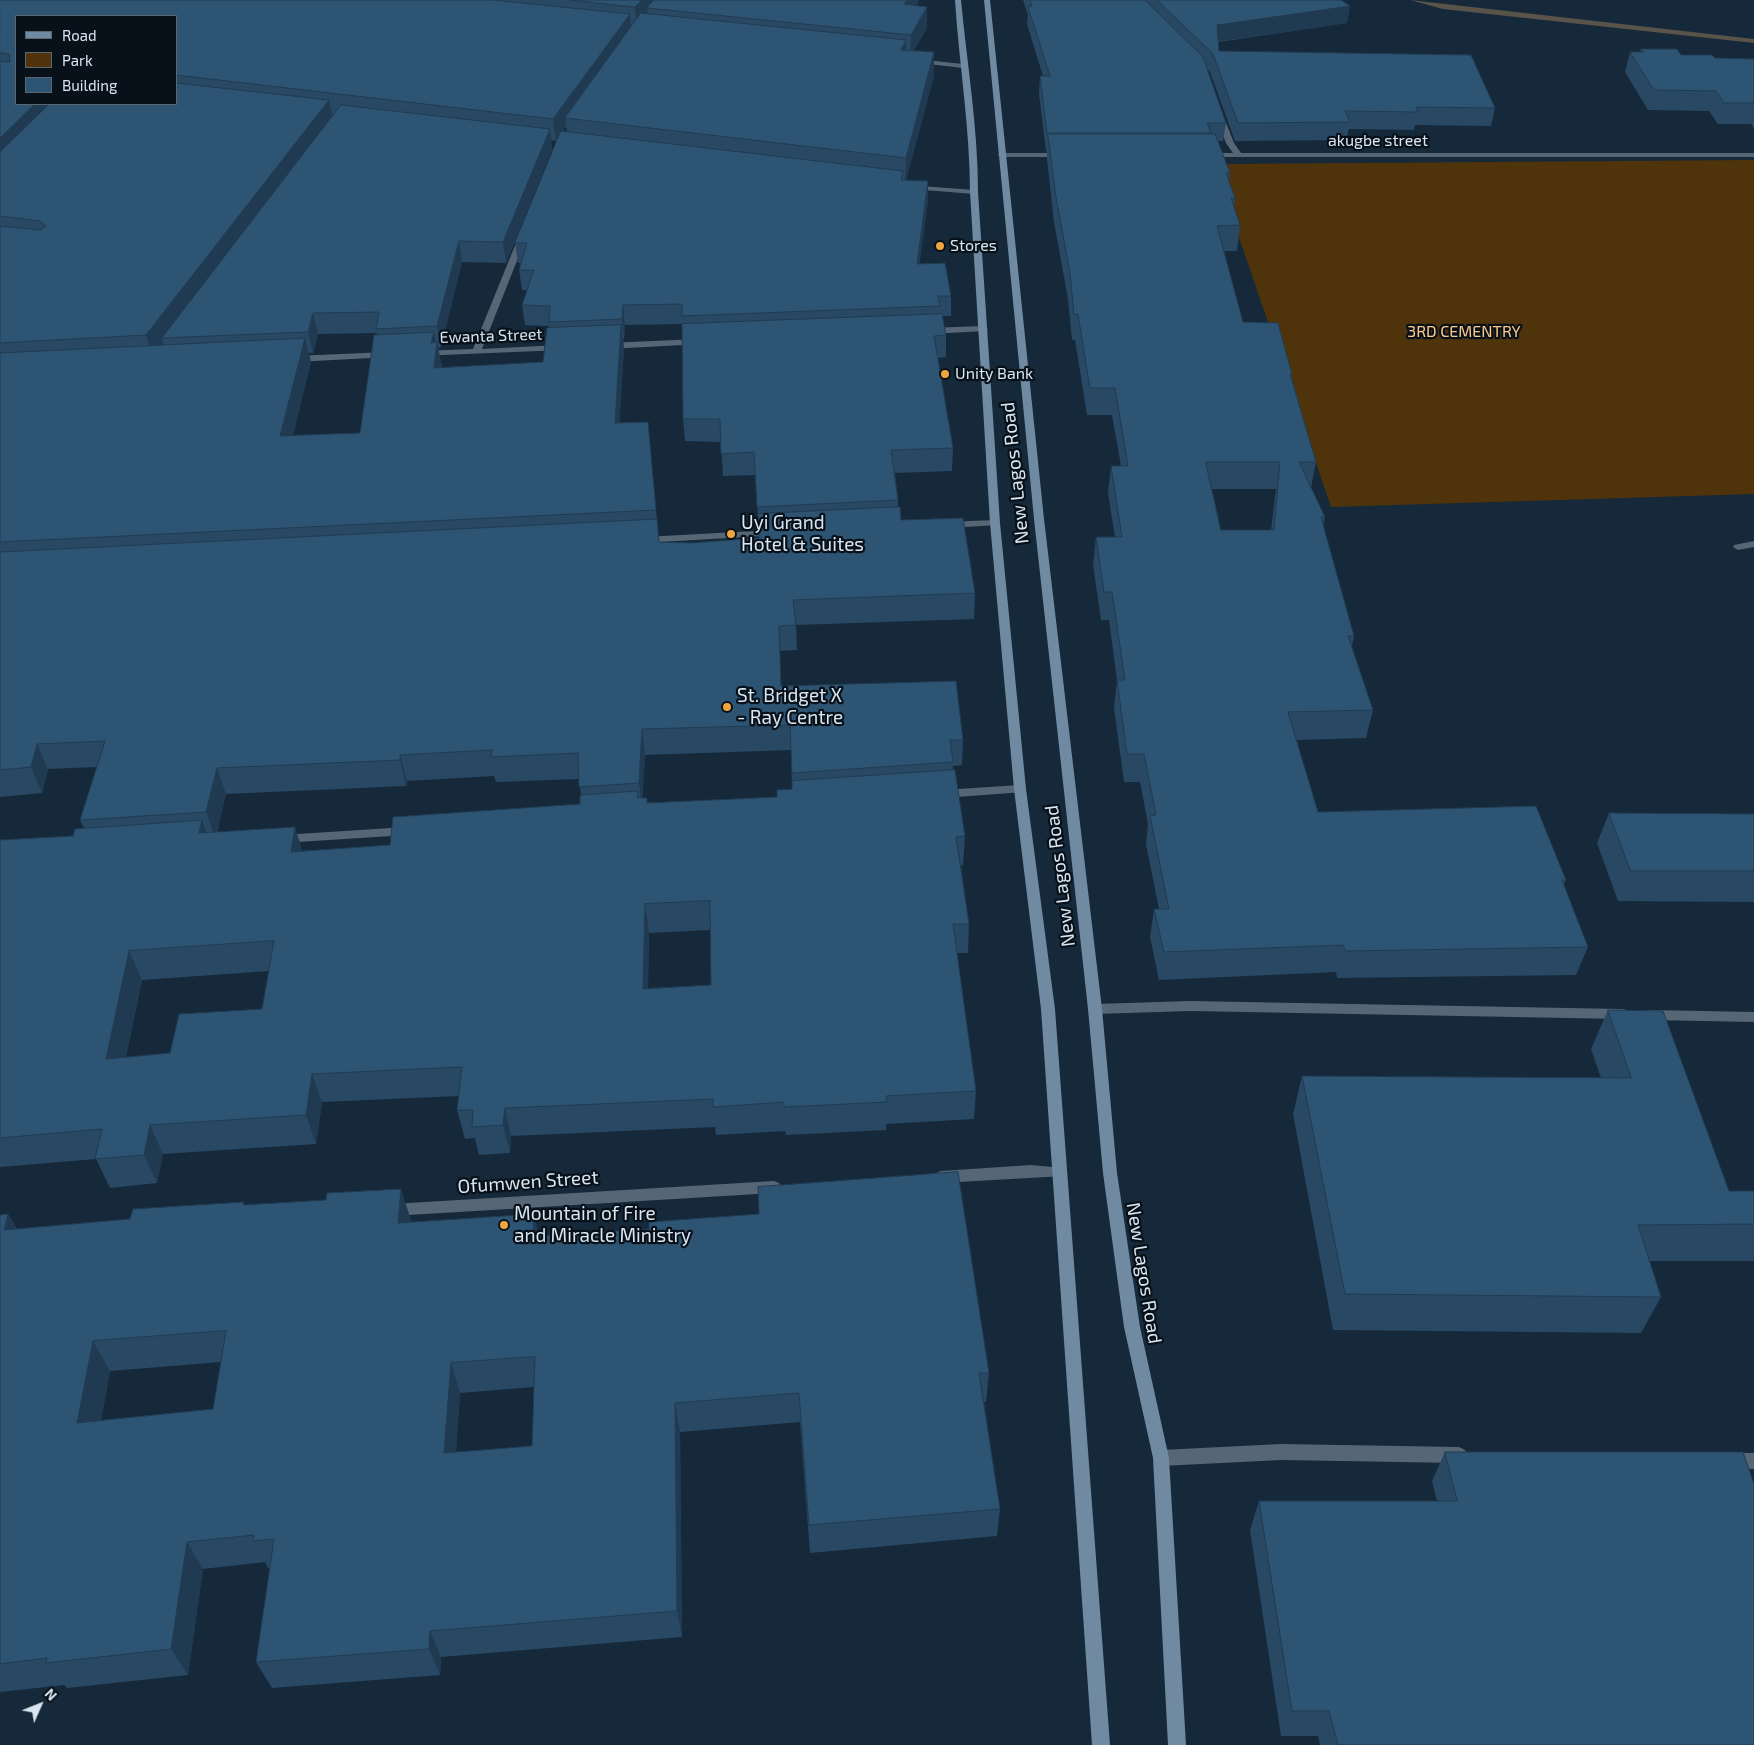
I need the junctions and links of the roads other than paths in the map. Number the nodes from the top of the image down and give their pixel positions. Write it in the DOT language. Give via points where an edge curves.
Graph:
graph roads {
  1 [pos="958,0"];
  2 [pos="987,0"];
  3 [pos="914,61"];
  4 [pos="963,66"];
  5 [pos="1216,106"];
  6 [pos="1002,155"];
  7 [pos="1071,155"];
  8 [pos="1199,155"];
  9 [pos="1239,155"];
  10 [pos="1754,155"];
  11 [pos="898,186"];
  12 [pos="974,192"];
  13 [pos="526,227"];
  14 [pos="983,329"];
  15 [pos="923,332"];
  16 [pos="704,341"];
  17 [pos="595,346"];
  18 [pos="565,348"];
  19 [pos="476,352"];
  20 [pos="416,354"];
  21 [pos="396,355"];
  22 [pos="287,359"];
  23 [pos="995,523"];
  24 [pos="937,525"];
  25 [pos="788,532"];
  26 [pos="628,540"];
  27 [pos="1754,544"];
  28 [pos="1738,547"];
  29 [pos="1020,789"];
  30 [pos="931,795"];
  31 [pos="416,830"];
  32 [pos="267,840"];
  33 [pos="1095,1009"];
  34 [pos="1754,1017"];
  35 [pos="1059,1172"];
  36 [pos="932,1177"];
  37 [pos="793,1186"];
  38 [pos="377,1211"];
  39 [pos="1478,1456"];
  40 [pos="1161,1458"];
  41 [pos="1715,1460"];
  42 [pos="1754,1461"];
  43 [pos="1101,1745"];
  44 [pos="1176,1745"];
  1 -- 4 [label="main road, New Lagos Road"];
  2 -- 6 [label="main road, New Lagos Road"];
  3 -- 4 [label="street"];
  4 -- 12 [label="main road, New Lagos Road" via="974,155"];
  5 -- 9 [label="street" via="1230,143"];
  6 -- 7 [label="street"];
  6 -- 33 [label="main road, New Lagos Road" via="1040,528"];
  8 -- 9 [label="street, akugbe street"];
  9 -- 10 [label="street, akugbe street"];
  11 -- 12 [label="street"];
  12 -- 14 [label="main road, New Lagos Road"];
  13 -- 19 [label="street"];
  14 -- 15 [label="street"];
  14 -- 23 [label="main road, New Lagos Road"];
  16 -- 17 [label="street"];
  18 -- 19 [label="street, Ewanta Street"];
  19 -- 20 [label="street, Ewanta Street"];
  21 -- 22 [label="street"];
  23 -- 24 [label="street"];
  23 -- 29 [label="main road, New Lagos Road"];
  25 -- 26 [label="street"];
  27 -- 28 [label="street"];
  29 -- 30 [label="street"];
  29 -- 35 [label="main road, New Lagos Road" via="1048,1009"];
  31 -- 32 [label="street"];
  33 -- 34 [label="street" via="1191,1006"];
  33 -- 40 [label="main road, New Lagos Road" via="1110,1173 1132,1327"];
  35 -- 36 [label="street"];
  35 -- 43 [label="main road, New Lagos Road"];
  37 -- 38 [label="street, Ofumwen Street"];
  39 -- 40 [label="street" via="1281,1452"];
  40 -- 44 [label="main road, New Lagos Road"];
  41 -- 42 [label="street"];
}
